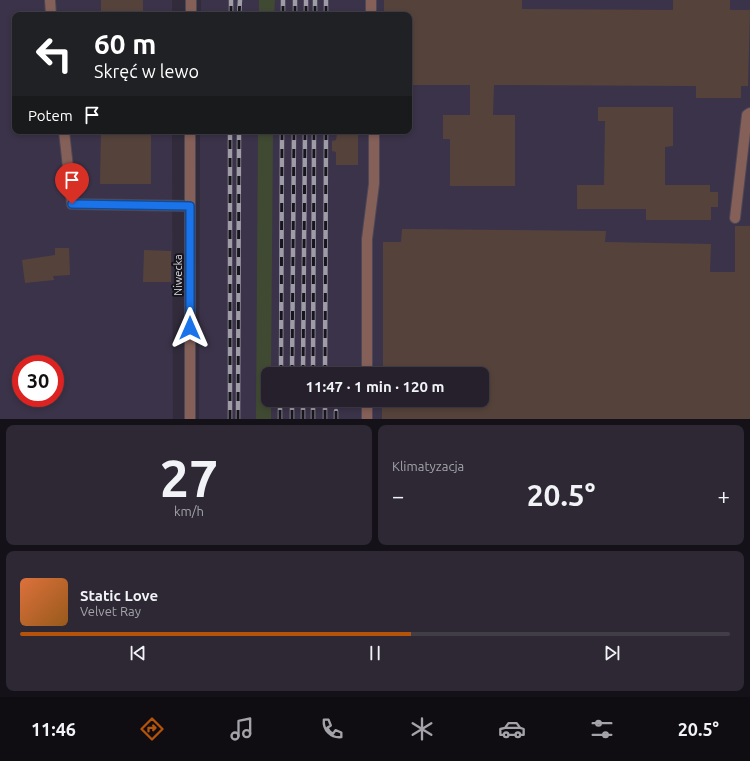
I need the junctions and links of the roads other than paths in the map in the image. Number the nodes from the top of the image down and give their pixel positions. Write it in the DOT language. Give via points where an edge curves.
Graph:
graph roads {
  1 [pos="50,0"];
  2 [pos="191,0"];
  3 [pos="371,0"];
  4 [pos="51,12"];
  5 [pos="190,12"];
  6 [pos="372,12"];
  7 [pos="750,113"];
  8 [pos="64,134"];
  9 [pos="190,134"];
  10 [pos="374,134"];
  11 [pos="190,206"];
  12 [pos="735,218"];
  13 [pos="367,367"];
  14 [pos="367,407"];
  15 [pos="190,419"];
  16 [pos="367,419"];
  1 -- 4 [label="street"];
  2 -- 5 [label="street"];
  3 -- 6 [label="street"];
  7 -- 12 [label="street" via="747,114"];
  8 -- 11 [label="street" via="72,204"];
  9 -- 11 [label="street, Niwecka"];
  10 -- 13 [label="street" via="374,184 367,239"];
  11 -- 15 [label="street, Niwecka"];
  14 -- 16 [label="street"];
}
